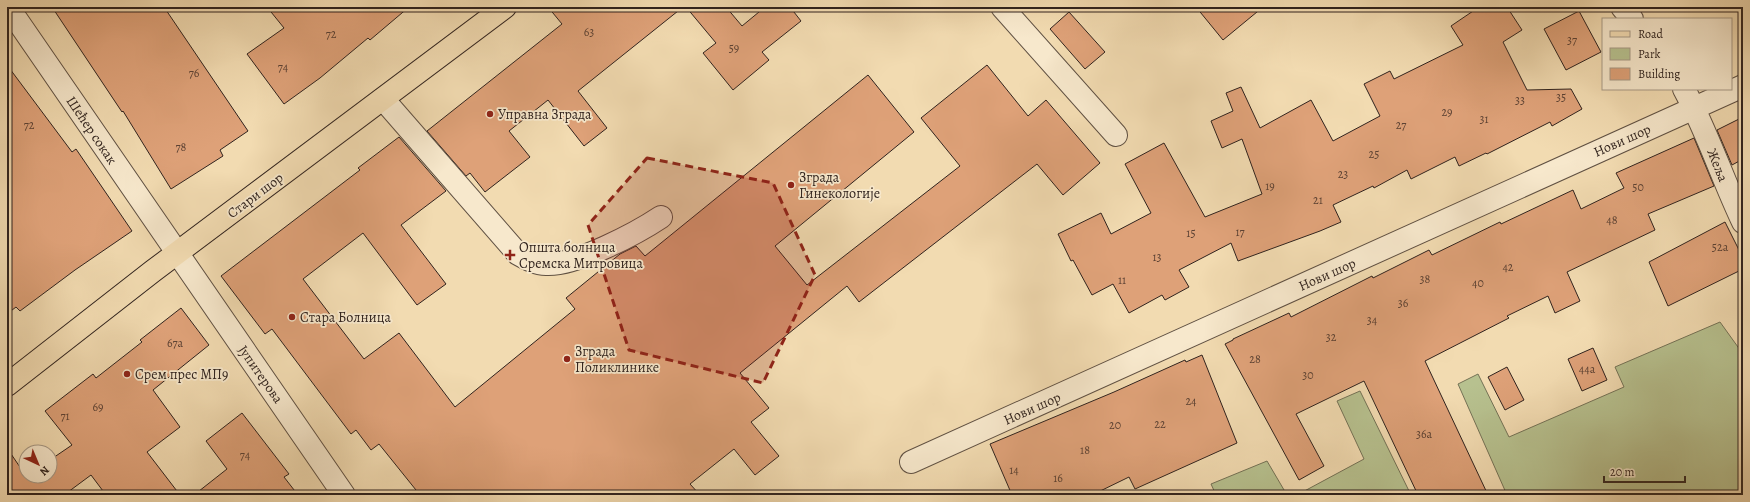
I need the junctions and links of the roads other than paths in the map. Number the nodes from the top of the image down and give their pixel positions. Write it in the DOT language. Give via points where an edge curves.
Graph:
graph roads {
  1 [pos="8,7"];
  2 [pos="505,7"];
  3 [pos="1002,7"];
  4 [pos="1622,7"];
  5 [pos="1631,18"];
  6 [pos="1743,86"];
  7 [pos="1732,88"];
  8 [pos="1725,90"];
  9 [pos="1689,98"];
  10 [pos="383,99"];
  11 [pos="1116,135"];
  12 [pos="661,217"];
  13 [pos="1743,222"];
  14 [pos="176,253"];
  15 [pos="7,385"];
  16 [pos="911,462"];
  17 [pos="344,495"];
  1 -- 14 [label="street, Шећер сокак"];
  2 -- 10 [label="main road, Стари шор"];
  3 -- 11 [label="street"];
  4 -- 5 [label="street"];
  6 -- 7 [label="street, Нови шор"];
  8 -- 9 [label="street, Нови шор"];
  9 -- 13 [label="street, Жеља"];
  9 -- 16 [label="street, Нови шор"];
  10 -- 12 [label="street" via="518,254 529,260 546,264 560,263 606,246 641,230"];
  10 -- 14 [label="main road, Стари шор"];
  14 -- 15 [label="main road, Стари шор"];
  14 -- 17 [label="street, Јупитерова"];
}
